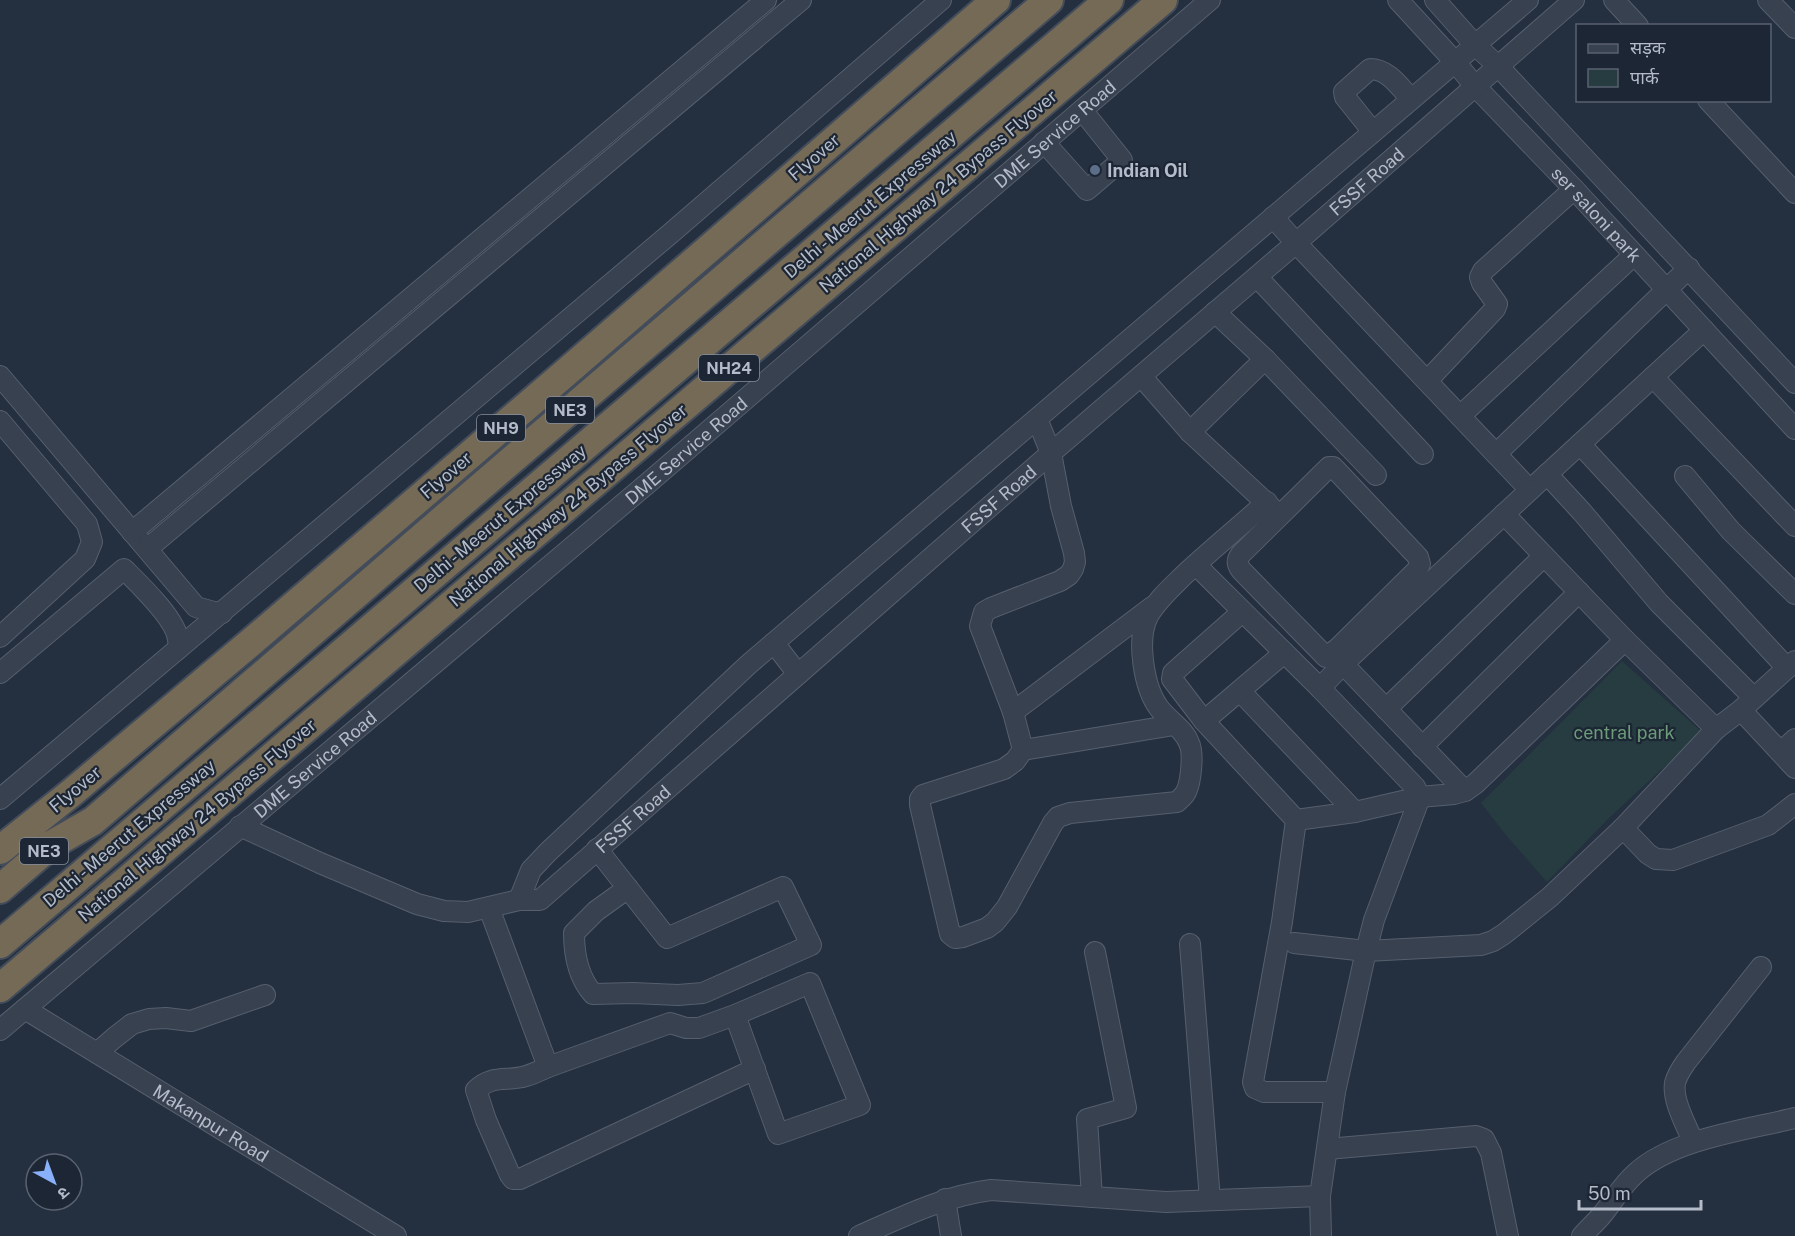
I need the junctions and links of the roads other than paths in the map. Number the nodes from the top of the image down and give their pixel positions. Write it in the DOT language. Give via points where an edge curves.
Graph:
graph roads {
  1 [pos="766,0"];
  2 [pos="801,0"];
  3 [pos="941,0"];
  4 [pos="996,0"];
  5 [pos="1049,0"];
  6 [pos="1109,0"];
  7 [pos="1163,0"];
  8 [pos="1210,0"];
  9 [pos="1398,0"];
  10 [pos="1435,0"];
  11 [pos="1528,0"];
  12 [pos="1574,0"];
  13 [pos="1614,0"];
  14 [pos="1768,0"];
  15 [pos="1636,24"];
  16 [pos="1795,28"];
  17 [pos="1475,45"];
  18 [pos="1455,62"];
  19 [pos="1498,66"];
  20 [pos="1475,86"];
  21 [pos="1412,99"];
  22 [pos="1710,102"];
  23 [pos="1082,110"];
  24 [pos="1373,132"];
  25 [pos="1044,142"];
  26 [pos="1574,189"];
  27 [pos="1795,193"];
  28 [pos="1274,217"];
  29 [pos="1296,243"];
  30 [pos="1634,255"];
  31 [pos="1689,268"];
  32 [pos="1257,277"];
  33 [pos="1666,289"];
  34 [pos="1215,312"];
  35 [pos="1704,330"];
  36 [pos="1265,359"];
  37 [pos="337,361"];
  38 [pos="1141,375"];
  39 [pos="0,376"];
  40 [pos="352,377"];
  41 [pos="1653,377"];
  42 [pos="1427,381"];
  43 [pos="1795,383"];
  44 [pos="1460,416"];
  45 [pos="1037,419"];
  46 [pos="0,421"];
  47 [pos="1795,429"];
  48 [pos="1190,432"];
  49 [pos="1580,444"];
  50 [pos="1051,453"];
  51 [pos="1423,454"];
  52 [pos="1496,454"];
  53 [pos="1547,474"];
  54 [pos="1376,475"];
  55 [pos="1685,476"];
  56 [pos="1530,490"];
  57 [pos="1274,509"];
  58 [pos="1504,514"];
  59 [pos="1795,526"];
  60 [pos="132,532"];
  61 [pos="147,549"];
  62 [pos="1544,556"];
  63 [pos="1196,565"];
  64 [pos="1579,592"];
  65 [pos="1795,594"];
  66 [pos="1156,605"];
  67 [pos="1242,612"];
  68 [pos="222,613"];
  69 [pos="0,637"];
  70 [pos="1624,640"];
  71 [pos="774,643"];
  72 [pos="178,649"];
  73 [pos="1284,653"];
  74 [pos="1343,664"];
  75 [pos="1791,664"];
  76 [pos="0,673"];
  77 [pos="798,674"];
  78 [pos="1320,688"];
  79 [pos="1240,691"];
  80 [pos="1748,704"];
  81 [pos="1386,709"];
  82 [pos="1013,712"];
  83 [pos="1204,721"];
  84 [pos="1174,725"];
  85 [pos="1716,729"];
  86 [pos="1795,739"];
  87 [pos="1422,747"];
  88 [pos="1023,750"];
  89 [pos="1780,752"];
  90 [pos="1795,768"];
  91 [pos="1464,791"];
  92 [pos="1420,797"];
  93 [pos="0,800"];
  94 [pos="1795,804"];
  95 [pos="1355,812"];
  96 [pos="1296,820"];
  97 [pos="240,826"];
  98 [pos="1623,828"];
  99 [pos="0,849"];
  100 [pos="597,849"];
  101 [pos="628,888"];
  102 [pos="0,889"];
  103 [pos="519,900"];
  104 [pos="489,908"];
  105 [pos="1294,943"];
  106 [pos="0,944"];
  107 [pos="1190,944"];
  108 [pos="1366,951"];
  109 [pos="1095,952"];
  110 [pos="1761,967"];
  111 [pos="0,988"];
  112 [pos="266,995"];
  113 [pos="25,1009"];
  114 [pos="735,1015"];
  115 [pos="0,1030"];
  116 [pos="97,1053"];
  117 [pos="548,1067"];
  118 [pos="755,1070"];
  119 [pos="1335,1092"];
  120 [pos="1795,1118"];
  121 [pos="1693,1142"];
  122 [pos="1327,1149"];
  123 [pos="1320,1196"];
  124 [pos="1092,1197"];
  125 [pos="945,1199"];
  126 [pos="1210,1200"];
  127 [pos="1602,1215"];
  128 [pos="396,1236"];
  129 [pos="859,1236"];
  130 [pos="951,1236"];
  131 [pos="1321,1236"];
  132 [pos="1508,1236"];
  133 [pos="1582,1236"];
  134 [pos="1598,1236"];
  1 -- 37 [label="street"];
  2 -- 40 [label="street"];
  3 -- 68 [label="street"];
  4 -- 99 [label="highway, Flyover / NH9" via="290,608"];
  5 -- 102 [label="highway, Delhi - Meerut Expressway / NE3" via="93,821 51,845"];
  6 -- 106 [label="highway, Delhi - Meerut Expressway / NE3"];
  7 -- 111 [label="highway, National Highway 24 Bypass Flyover / NH24"];
  8 -- 23 [label="street, DME Service Road"];
  9 -- 18 [label="street, ser saloni park"];
  10 -- 17 [label="street"];
  11 -- 17 [label="street, FSSF Road"];
  12 -- 19 [label="street, FSSF Road"];
  13 -- 15 [label="street"];
  14 -- 16 [label="street"];
  17 -- 18 [label="street, FSSF Road"];
  17 -- 19 [label="street"];
  18 -- 20 [label="street, ser saloni park"];
  18 -- 21 [label="street, FSSF Road"];
  19 -- 20 [label="street, FSSF Road"];
  19 -- 31 [label="street"];
  20 -- 26 [label="street, ser saloni park"];
  20 -- 29 [label="street, FSSF Road"];
  21 -- 24 [label="street, FSSF Road"];
  21 -- 24 [label="street" via="1377,69 1370,69 1347,87 1345,97"];
  22 -- 27 [label="street"];
  23 -- 25 [label="street, DME Service Road"];
  23 -- 25 [label="street" via="1122,160 1096,183 1087,190"];
  24 -- 28 [label="street, FSSF Road"];
  25 -- 97 [label="street, DME Service Road" via="648,483"];
  26 -- 30 [label="street, ser saloni park"];
  26 -- 42 [label="street" via="1483,271 1480,277 1497,304 1495,309"];
  28 -- 29 [label="street"];
  28 -- 45 [label="street, FSSF Road"];
  29 -- 32 [label="street, FSSF Road"];
  29 -- 42 [label="street"];
  30 -- 33 [label="street, ser saloni park"];
  30 -- 44 [label="street"];
  31 -- 33 [label="street"];
  31 -- 43 [label="street"];
  32 -- 34 [label="street, FSSF Road"];
  32 -- 51 [label="street"];
  33 -- 35 [label="street, ser saloni park"];
  33 -- 52 [label="street"];
  34 -- 36 [label="street"];
  34 -- 38 [label="street, FSSF Road"];
  35 -- 41 [label="street"];
  35 -- 47 [label="street, ser saloni park"];
  36 -- 48 [label="street"];
  36 -- 54 [label="street"];
  37 -- 40 [label="street"];
  37 -- 60 [label="street"];
  38 -- 48 [label="street"];
  38 -- 50 [label="street, FSSF Road"];
  39 -- 60 [label="street"];
  40 -- 61 [label="street"];
  41 -- 49 [label="street"];
  41 -- 59 [label="street"];
  42 -- 44 [label="street"];
  44 -- 52 [label="street"];
  45 -- 50 [label="street"];
  45 -- 71 [label="street, FSSF Road"];
  46 -- 69 [label="street" via="87,524 92,542 85,559"];
  48 -- 57 [label="street"];
  49 -- 53 [label="street"];
  49 -- 75 [label="street"];
  50 -- 77 [label="street, FSSF Road"];
  50 -- 82 [label="street" via="1074,553 1073,569 1060,581 984,612 980,626"];
  52 -- 56 [label="street"];
  53 -- 56 [label="street"];
  53 -- 80 [label="street"];
  55 -- 65 [label="street" via="1731,531"];
  56 -- 58 [label="street"];
  57 -- 57 [label="street" via="1237,565 1326,657 1417,570 1418,557 1333,467"];
  57 -- 63 [label="street"];
  58 -- 62 [label="street"];
  58 -- 74 [label="street"];
  60 -- 61 [label="street"];
  61 -- 68 [label="street" via="196,607"];
  62 -- 64 [label="street"];
  62 -- 81 [label="street"];
  63 -- 66 [label="street"];
  63 -- 67 [label="street"];
  64 -- 70 [label="street"];
  64 -- 87 [label="street"];
  66 -- 82 [label="street"];
  66 -- 84 [label="street" via="1143,633 1143,663 1158,707"];
  67 -- 73 [label="street"];
  67 -- 83 [label="street" via="1172,675"];
  68 -- 72 [label="street"];
  70 -- 85 [label="street"];
  70 -- 91 [label="street"];
  71 -- 77 [label="street"];
  71 -- 103 [label="street, FSSF Road" via="548,852 531,870"];
  72 -- 76 [label="street" via="174,627 124,569"];
  72 -- 93 [label="street"];
  73 -- 78 [label="street"];
  73 -- 79 [label="street"];
  74 -- 78 [label="street"];
  74 -- 81 [label="street"];
  75 -- 80 [label="street"];
  77 -- 100 [label="street, FSSF Road"];
  78 -- 92 [label="street" via="1415,787"];
  79 -- 83 [label="street"];
  79 -- 95 [label="street"];
  80 -- 85 [label="street"];
  80 -- 89 [label="street"];
  81 -- 87 [label="street"];
  82 -- 88 [label="street"];
  83 -- 96 [label="street"];
  84 -- 88 [label="street"];
  84 -- 88 [label="street" via="1185,735 1192,752 1184,795 1176,802 1058,817 1002,915 987,927 956,938 948,929 920,800 929,792 1004,770"];
  85 -- 98 [label="street"];
  86 -- 89 [label="street"];
  87 -- 91 [label="street"];
  89 -- 90 [label="street"];
  91 -- 92 [label="street"];
  92 -- 95 [label="street"];
  92 -- 108 [label="street"];
  94 -- 98 [label="street" via="1768,825 1673,860 1648,854"];
  95 -- 96 [label="street"];
  96 -- 119 [label="street" via="1253,1082 1263,1092"];
  97 -- 104 [label="street, FSSF Road" via="417,904 444,911"];
  97 -- 113 [label="street, DME Service Road"];
  98 -- 108 [label="street" via="1535,910 1493,941 1481,945"];
  100 -- 101 [label="street"];
  100 -- 103 [label="street, FSSF Road" via="540,900"];
  101 -- 101 [label="street" via="667,938 783,887 811,945 703,993 593,994 584,984 574,951 574,933"];
  103 -- 104 [label="street, FSSF Road"];
  104 -- 117 [label="street"];
  105 -- 108 [label="street"];
  107 -- 126 [label="street"];
  108 -- 119 [label="street"];
  109 -- 124 [label="street" via="1126,1108 1087,1119"];
  110 -- 121 [label="street" via="1678,1075 1675,1096"];
  112 -- 116 [label="street" via="191,1021 166,1018 132,1024"];
  113 -- 115 [label="street, DME Service Road"];
  113 -- 116 [label="street, Makanpur Road"];
  114 -- 117 [label="street" via="699,1028 670,1023"];
  114 -- 118 [label="street"];
  114 -- 118 [label="street" via="810,983 860,1105 778,1134"];
  116 -- 128 [label="street, Makanpur Road"];
  117 -- 118 [label="street" via="524,1077 484,1082 476,1090 513,1179"];
  119 -- 122 [label="street"];
  120 -- 121 [label="street"];
  121 -- 127 [label="street" via="1655,1158 1636,1172"];
  122 -- 123 [label="street"];
  122 -- 132 [label="street" via="1476,1136 1484,1139 1491,1153"];
  123 -- 126 [label="street"];
  123 -- 131 [label="street"];
  124 -- 125 [label="street" via="991,1190"];
  124 -- 126 [label="street" via="1166,1202"];
  125 -- 129 [label="street"];
  125 -- 130 [label="street"];
  127 -- 133 [label="street"];
  127 -- 134 [label="street"];
}
